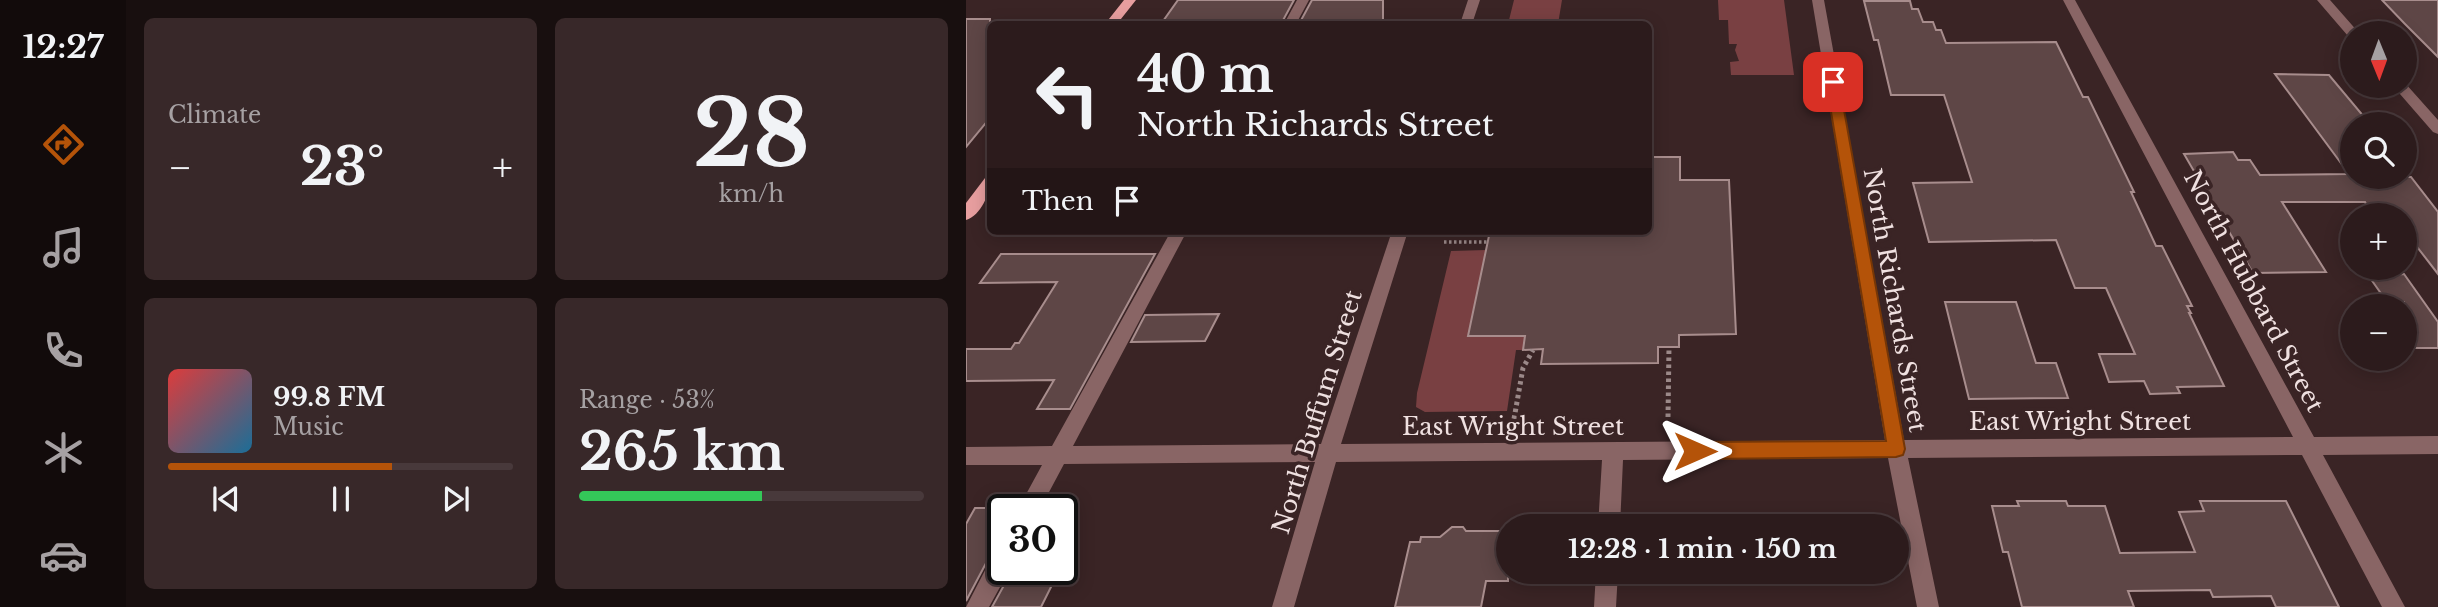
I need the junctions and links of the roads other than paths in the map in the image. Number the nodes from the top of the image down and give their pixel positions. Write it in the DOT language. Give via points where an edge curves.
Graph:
graph roads {
  1 [pos="1130,0"];
  2 [pos="1303,0"];
  3 [pos="1474,0"];
  4 [pos="1818,0"];
  5 [pos="2069,0"];
  6 [pos="2323,0"];
  7 [pos="1113,21"];
  8 [pos="1292,21"];
  9 [pos="1467,21"];
  10 [pos="2342,21"];
  11 [pos="2411,98"];
  12 [pos="2438,128"];
  13 [pos="987,186"];
  14 [pos="966,214"];
  15 [pos="1177,235"];
  16 [pos="1399,235"];
  17 [pos="2438,445"];
  18 [pos="2307,446"];
  19 [pos="1896,449"];
  20 [pos="1613,452"];
  21 [pos="1328,454"];
  22 [pos="966,456"];
  23 [pos="1058,456"];
  24 [pos="1038,494"];
  25 [pos="1610,514"];
  26 [pos="1606,584"];
  27 [pos="989,585"];
  28 [pos="977,607"];
  29 [pos="1283,607"];
  30 [pos="1605,607"];
  31 [pos="1928,607"];
  32 [pos="2394,607"];
  1 -- 7 [label="main road"];
  2 -- 8 [label="street"];
  3 -- 9 [label="street"];
  4 -- 19 [label="street, North Richards Street"];
  5 -- 18 [label="street, North Hubbard Street"];
  6 -- 10 [label="street"];
  11 -- 12 [label="street"];
  13 -- 14 [label="main road"];
  15 -- 23 [label="street"];
  16 -- 21 [label="street, North Buffum Street"];
  17 -- 18 [label="street, East Wright Street"];
  18 -- 19 [label="street, East Wright Street"];
  18 -- 32 [label="street, North Hubbard Street"];
  19 -- 20 [label="street, East Wright Street"];
  19 -- 31 [label="street, North Richards Street"];
  20 -- 21 [label="street, East Wright Street"];
  20 -- 25 [label="street"];
  21 -- 23 [label="street, East Wright Street"];
  21 -- 29 [label="street, North Buffum Street"];
  22 -- 23 [label="street, East Wright Street"];
  23 -- 24 [label="street"];
  26 -- 30 [label="street"];
  27 -- 28 [label="street"];
}
